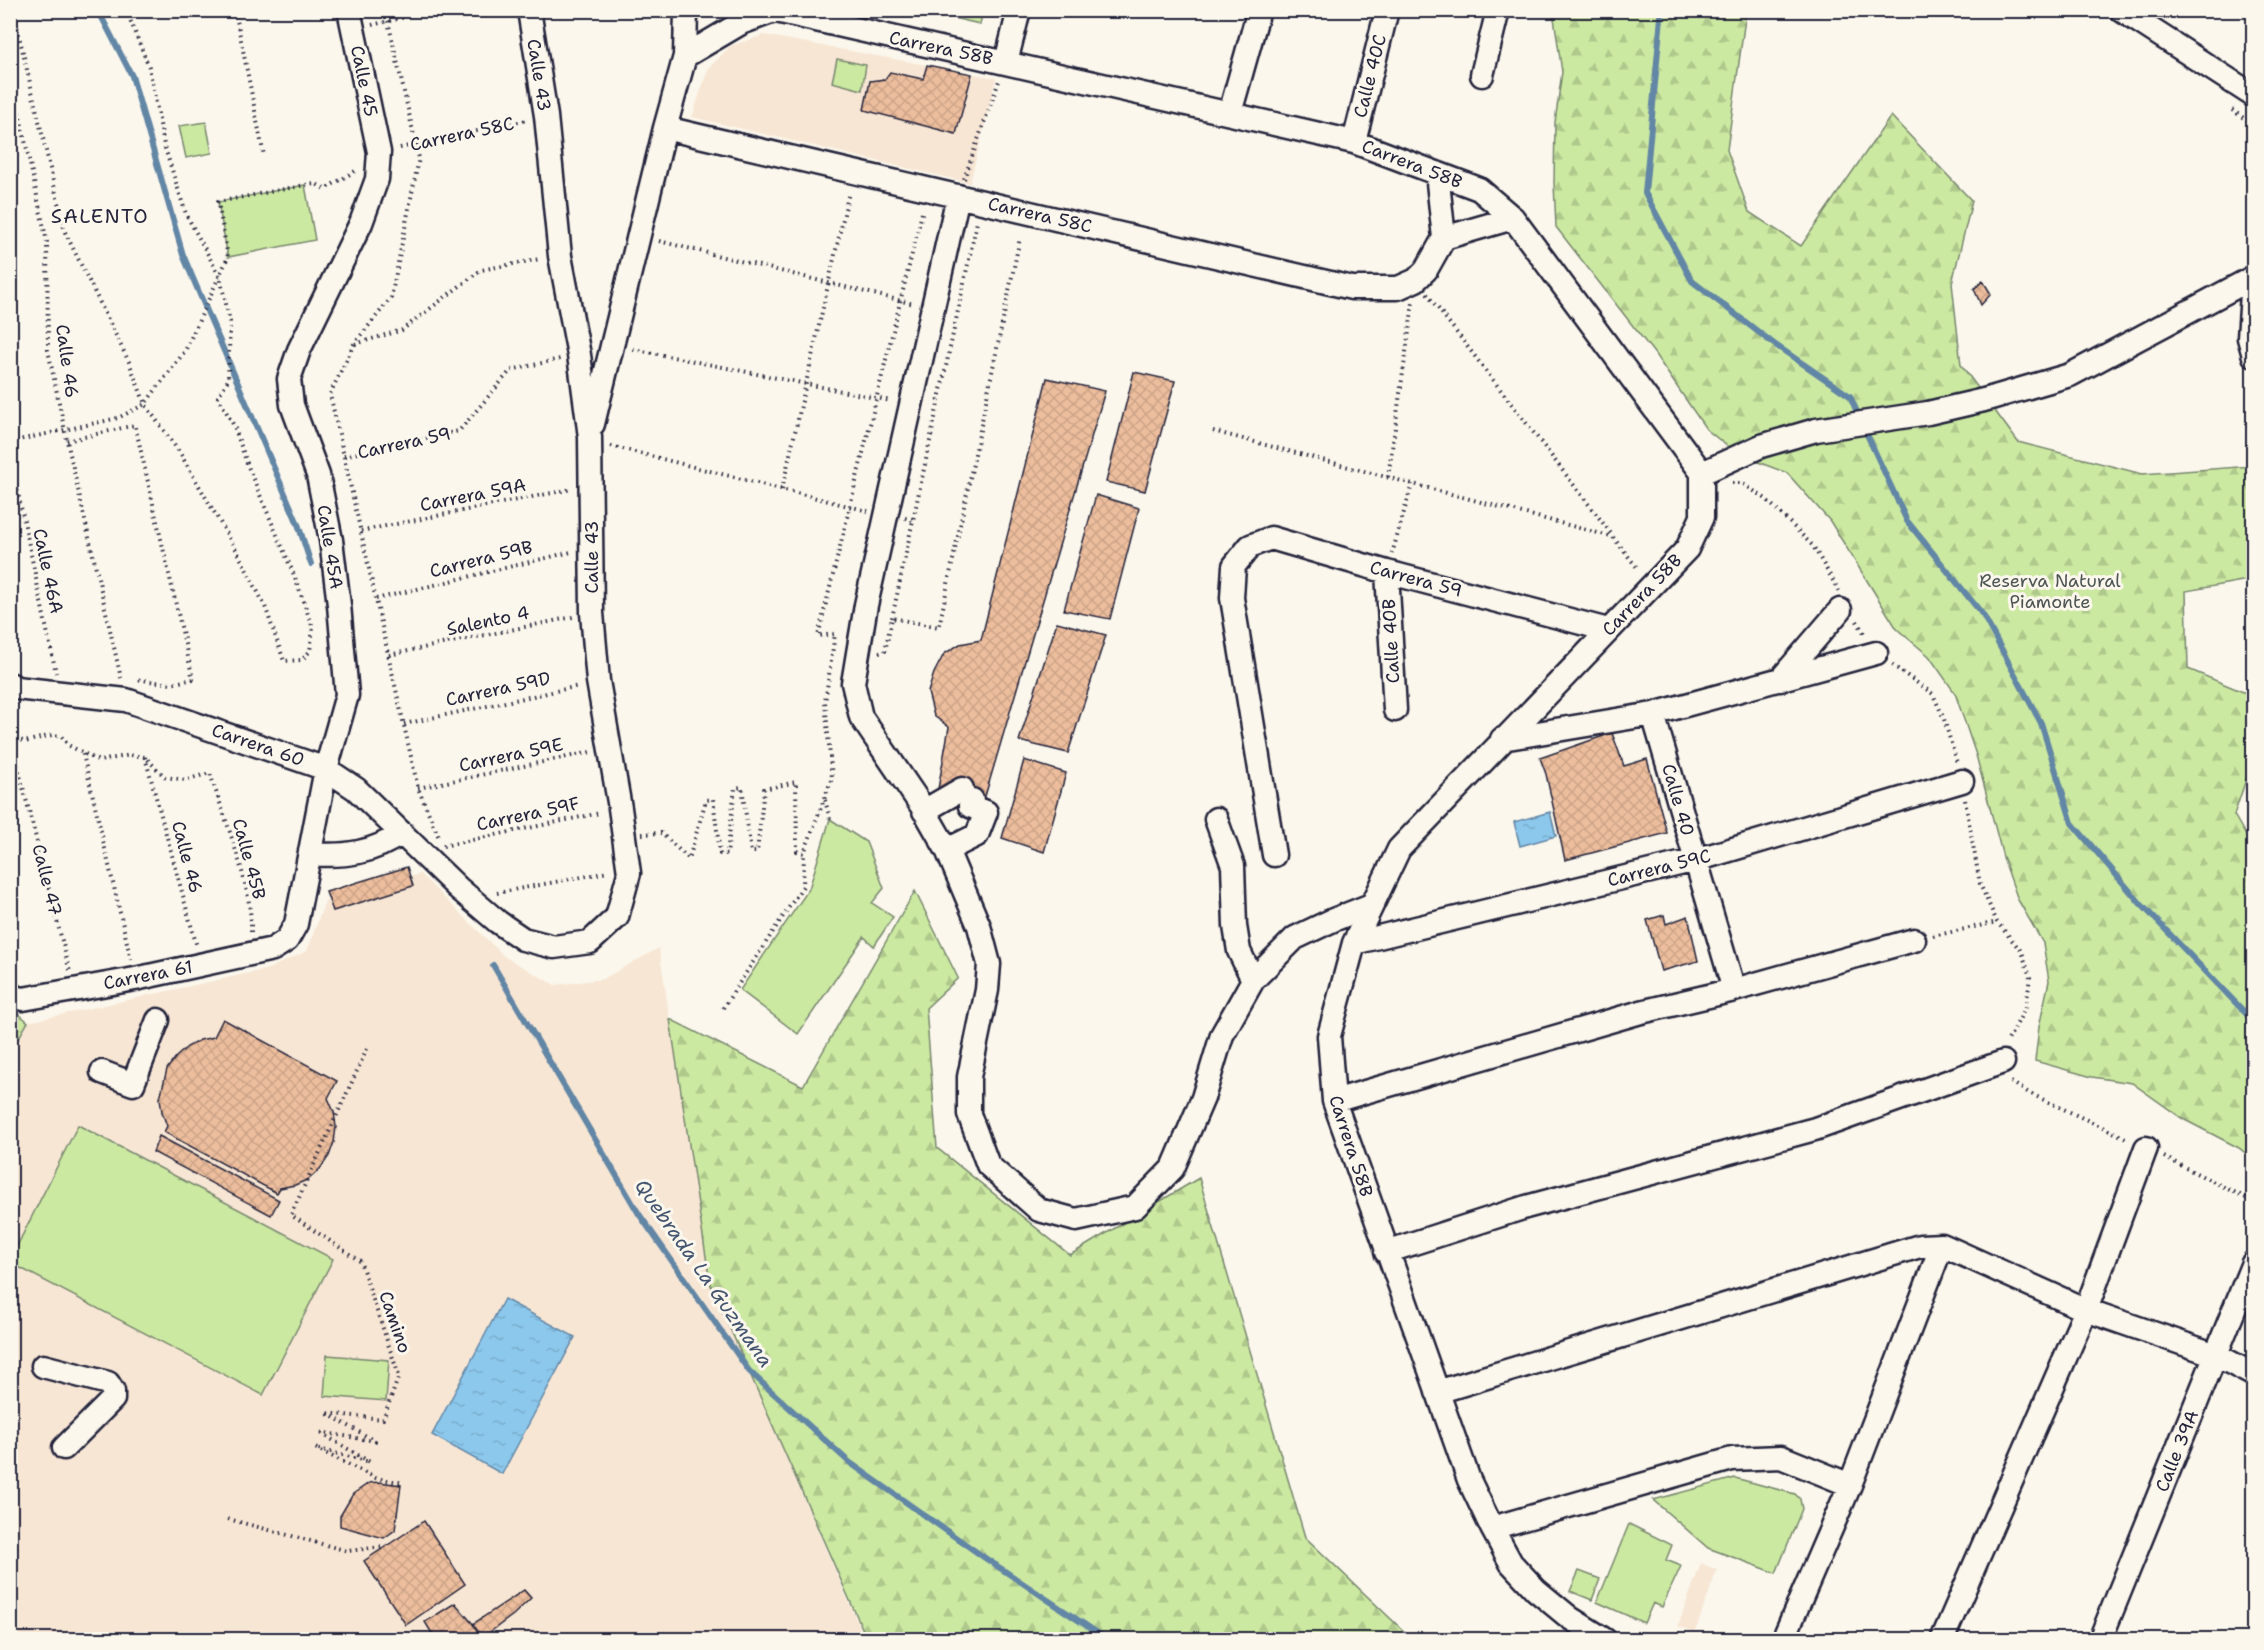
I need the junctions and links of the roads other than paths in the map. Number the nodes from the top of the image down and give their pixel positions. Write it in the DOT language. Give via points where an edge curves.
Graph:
graph roads {
  1 [pos="529,10"];
  2 [pos="686,10"];
  3 [pos="1018,10"];
  4 [pos="1259,10"];
  5 [pos="1387,10"];
  6 [pos="1498,10"];
  7 [pos="2121,10"];
  8 [pos="773,11"];
  9 [pos="796,14"];
  10 [pos="351,20"];
  11 [pos="686,56"];
  12 [pos="1006,62"];
  13 [pos="1482,75"];
  14 [pos="2253,96"];
  15 [pos="1230,113"];
  16 [pos="665,128"];
  17 [pos="1354,142"];
  18 [pos="379,152"];
  19 [pos="1437,173"];
  20 [pos="958,196"];
  21 [pos="1513,218"];
  22 [pos="1444,238"];
  23 [pos="2253,277"];
  24 [pos="2253,356"];
  25 [pos="590,437"];
  26 [pos="1702,478"];
  27 [pos="1387,572"];
  28 [pos="1845,606"];
  29 [pos="1608,630"];
  30 [pos="1876,653"];
  31 [pos="1780,680"];
  32 [pos="13,686"];
  33 [pos="1395,710"];
  34 [pos="1653,714"];
  35 [pos="1503,739"];
  36 [pos="326,769"];
  37 [pos="1962,781"];
  38 [pos="924,812"];
  39 [pos="1216,819"];
  40 [pos="402,833"];
  41 [pos="947,850"];
  42 [pos="310,854"];
  43 [pos="1274,855"];
  44 [pos="1696,860"];
  45 [pos="458,888"];
  46 [pos="1371,905"];
  47 [pos="1914,940"];
  48 [pos="1354,943"];
  49 [pos="273,949"];
  50 [pos="1253,980"];
  51 [pos="1734,990"];
  52 [pos="16,996"];
  53 [pos="158,1020"];
  54 [pos="2003,1062"];
  55 [pos="102,1072"];
  56 [pos="1334,1101"];
  57 [pos="2146,1148"];
  58 [pos="1942,1245"];
  59 [pos="1386,1252"];
  60 [pos="2253,1263"];
  61 [pos="2086,1310"];
  62 [pos="2216,1355"];
  63 [pos="43,1366"];
  64 [pos="2253,1375"];
  65 [pos="1437,1392"];
  66 [pos="64,1448"];
  67 [pos="1850,1485"];
  68 [pos="1492,1528"];
  69 [pos="1605,1640"];
  70 [pos="1783,1640"];
  71 [pos="1942,1640"];
  72 [pos="2100,1640"];
  1 -- 25 [label="street, Calle 43" via="546,116 560,256"];
  2 -- 11 [label="street"];
  3 -- 12 [label="street"];
  4 -- 15 [label="street"];
  5 -- 17 [label="street, Calle 40C"];
  6 -- 13 [label="street"];
  7 -- 14 [label="street"];
  8 -- 9 [label="street, Carrera 58B"];
  8 -- 11 [label="street" via="741,23"];
  9 -- 12 [label="street, Carrera 58B"];
  10 -- 18 [label="street, Calle 45"];
  11 -- 16 [label="street"];
  12 -- 15 [label="street, Carrera 58B"];
  15 -- 17 [label="street, Carrera 58B"];
  16 -- 20 [label="street, Carrera 58C"];
  16 -- 25 [label="street"];
  17 -- 19 [label="street, Carrera 58B"];
  18 -- 36 [label="street, Calle 45A" via="377,179 361,223 298,350 289,379 292,405 318,475 339,605 347,695"];
  19 -- 21 [label="street, Carrera 58B" via="1479,189"];
  19 -- 22 [label="street"];
  20 -- 22 [label="street, Carrera 58C" via="1352,288 1398,288 1416,280"];
  20 -- 38 [label="street" via="866,604 853,683 861,717"];
  21 -- 22 [label="street"];
  21 -- 26 [label="street, Carrera 58B"];
  23 -- 24 [label="street" via="2249,338"];
  23 -- 26 [label="street" via="2070,375 1984,400 1901,418 1816,430 1761,446"];
  25 -- 45 [label="street, Calle 43" via="592,613 598,681 629,873 617,917 590,942 554,947 523,939"];
  26 -- 29 [label="street, Carrera 58B" via="1702,517 1687,549"];
  27 -- 29 [label="street, Carrera 59"];
  27 -- 33 [label="street, Calle 40B"];
  27 -- 43 [label="street, Carrera 59" via="1271,538 1250,546 1234,566 1232,598"];
  28 -- 31 [label="street"];
  29 -- 35 [label="street, Carrera 58B"];
  30 -- 31 [label="street"];
  31 -- 34 [label="street"];
  32 -- 36 [label="street, Carrera 60" via="126,699"];
  34 -- 35 [label="street"];
  34 -- 44 [label="street, Calle 40"];
  35 -- 46 [label="street, Carrera 58B" via="1399,849"];
  36 -- 40 [label="street, Carrera 60" via="356,789"];
  36 -- 42 [label="street, Calle 45A"];
  37 -- 44 [label="street, Carrera 59C"];
  38 -- 41 [label="street"];
  38 -- 41 [label="street" via="967,794 970,806 986,812 977,835"];
  39 -- 50 [label="street" via="1233,866 1239,951"];
  40 -- 42 [label="street" via="363,852 338,856"];
  40 -- 45 [label="street, Carrera 60"];
  41 -- 50 [label="street" via="979,926 989,964 969,1077 969,1114 988,1165 1039,1210 1076,1220 1135,1207 1173,1168 1203,1098 1222,1035"];
  42 -- 49 [label="street, Calle 45A" via="296,924 287,940"];
  44 -- 48 [label="street, Carrera 59C"];
  44 -- 51 [label="street, Calle 40"];
  46 -- 48 [label="street, Carrera 58B"];
  46 -- 50 [label="street" via="1295,938"];
  47 -- 51 [label="street"];
  48 -- 56 [label="street, Carrera 58B" via="1329,1036"];
  49 -- 52 [label="street, Carrera 61" via="135,979"];
  51 -- 56 [label="street" via="1641,1012"];
  53 -- 55 [label="street" via="133,1084"];
  54 -- 59 [label="street" via="1815,1129 1526,1207"];
  56 -- 59 [label="street, Carrera 58B"];
  57 -- 61 [label="street"];
  58 -- 61 [label="street"];
  58 -- 65 [label="street" via="1920,1246"];
  58 -- 67 [label="street"];
  59 -- 65 [label="street, Carrera 58B"];
  60 -- 62 [label="street, Calle 39A"];
  61 -- 62 [label="street"];
  61 -- 71 [label="street"];
  62 -- 64 [label="street"];
  62 -- 72 [label="street, Calle 39A"];
  63 -- 66 [label="street" via="108,1383 113,1391 113,1399"];
  65 -- 68 [label="street, Carrera 58B" via="1469,1480"];
  67 -- 68 [label="street" via="1781,1457 1732,1459"];
  67 -- 70 [label="street"];
  68 -- 69 [label="street, Carrera 58B" via="1511,1563 1536,1590"];
}
